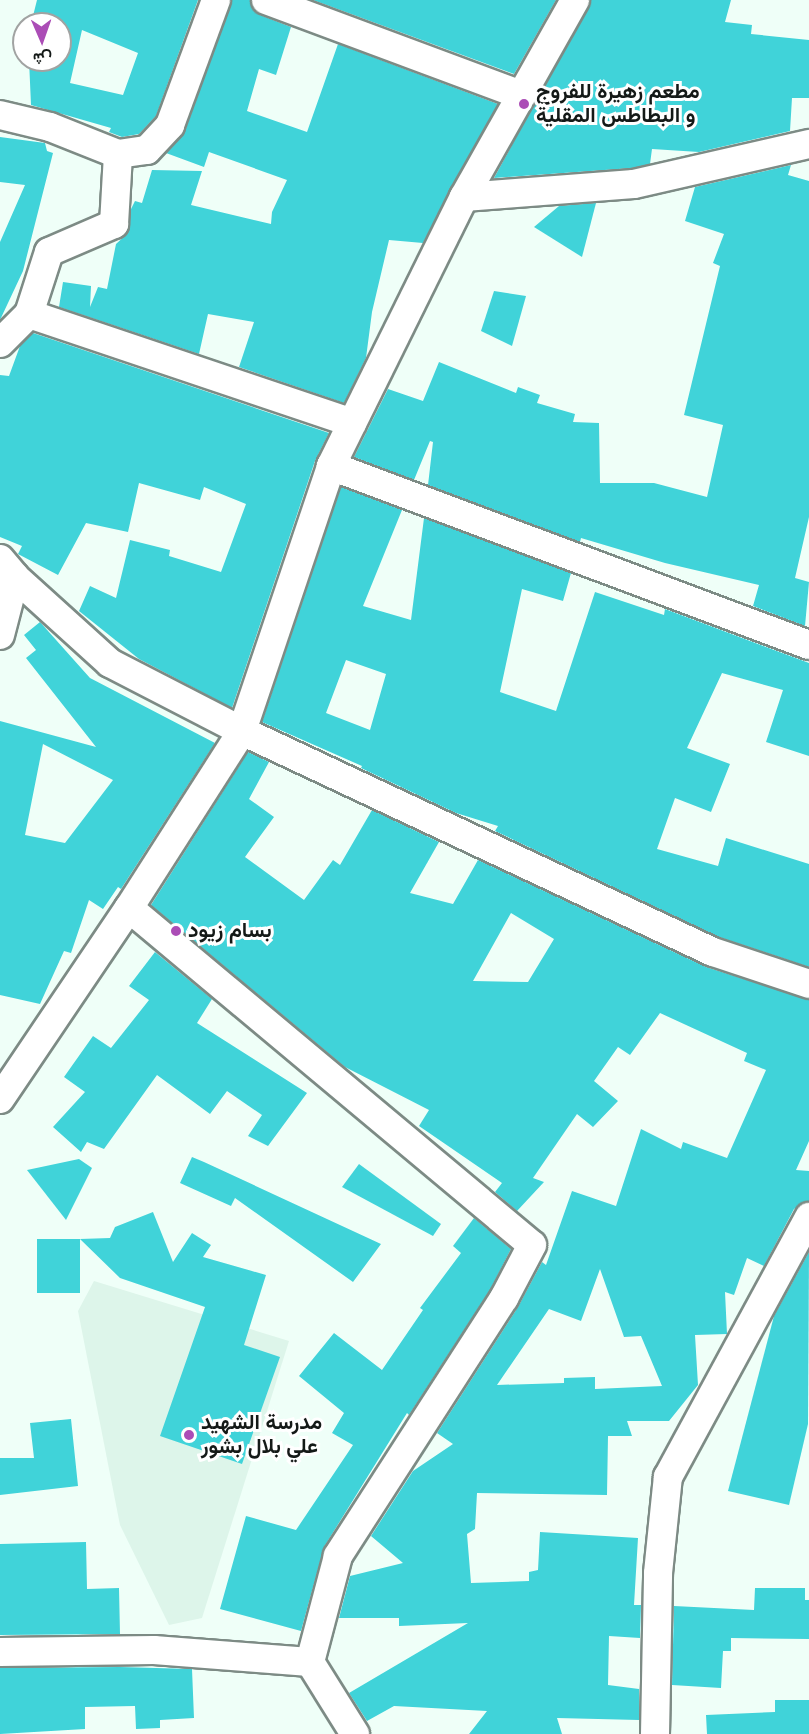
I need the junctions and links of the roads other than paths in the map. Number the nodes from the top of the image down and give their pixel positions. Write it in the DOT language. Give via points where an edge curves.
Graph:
graph roads {
  1 [pos="216,0"];
  2 [pos="266,0"];
  3 [pos="575,0"];
  4 [pos="522,95"];
  5 [pos="0,115"];
  6 [pos="809,144"];
  7 [pos="118,154"];
  8 [pos="464,197"];
  9 [pos="29,314"];
  10 [pos="0,343"];
  11 [pos="352,423"];
  12 [pos="332,466"];
  13 [pos="7,568"];
  14 [pos="0,634"];
  15 [pos="809,645"];
  16 [pos="242,731"];
  17 [pos="129,908"];
  18 [pos="809,984"];
  19 [pos="0,1099"];
  20 [pos="809,1217"];
  21 [pos="0,1652"];
  22 [pos="310,1662"];
  23 [pos="355,1734"];
  24 [pos="655,1734"];
  1 -- 7 [label="street" via="170,125 147,150"];
  2 -- 4 [label="street"];
  3 -- 4 [label="street"];
  4 -- 8 [label="street"];
  5 -- 7 [label="street" via="50,127"];
  6 -- 8 [label="street" via="634,184"];
  7 -- 9 [label="street" via="114,224 48,252"];
  8 -- 11 [label="street"];
  9 -- 10 [label="street"];
  9 -- 11 [label="street"];
  11 -- 12 [label="street"];
  12 -- 15 [label="street"];
  12 -- 16 [label="street"];
  13 -- 14 [label="street"];
  13 -- 16 [label="street" via="110,663"];
  16 -- 17 [label="street"];
  16 -- 18 [label="street" via="713,952"];
  17 -- 19 [label="street"];
  17 -- 22 [label="street" via="532,1245 504,1298 338,1556"];
  20 -- 24 [label="street" via="668,1477 658,1573"];
  21 -- 22 [label="street" via="154,1650"];
  22 -- 23 [label="street"];
}
